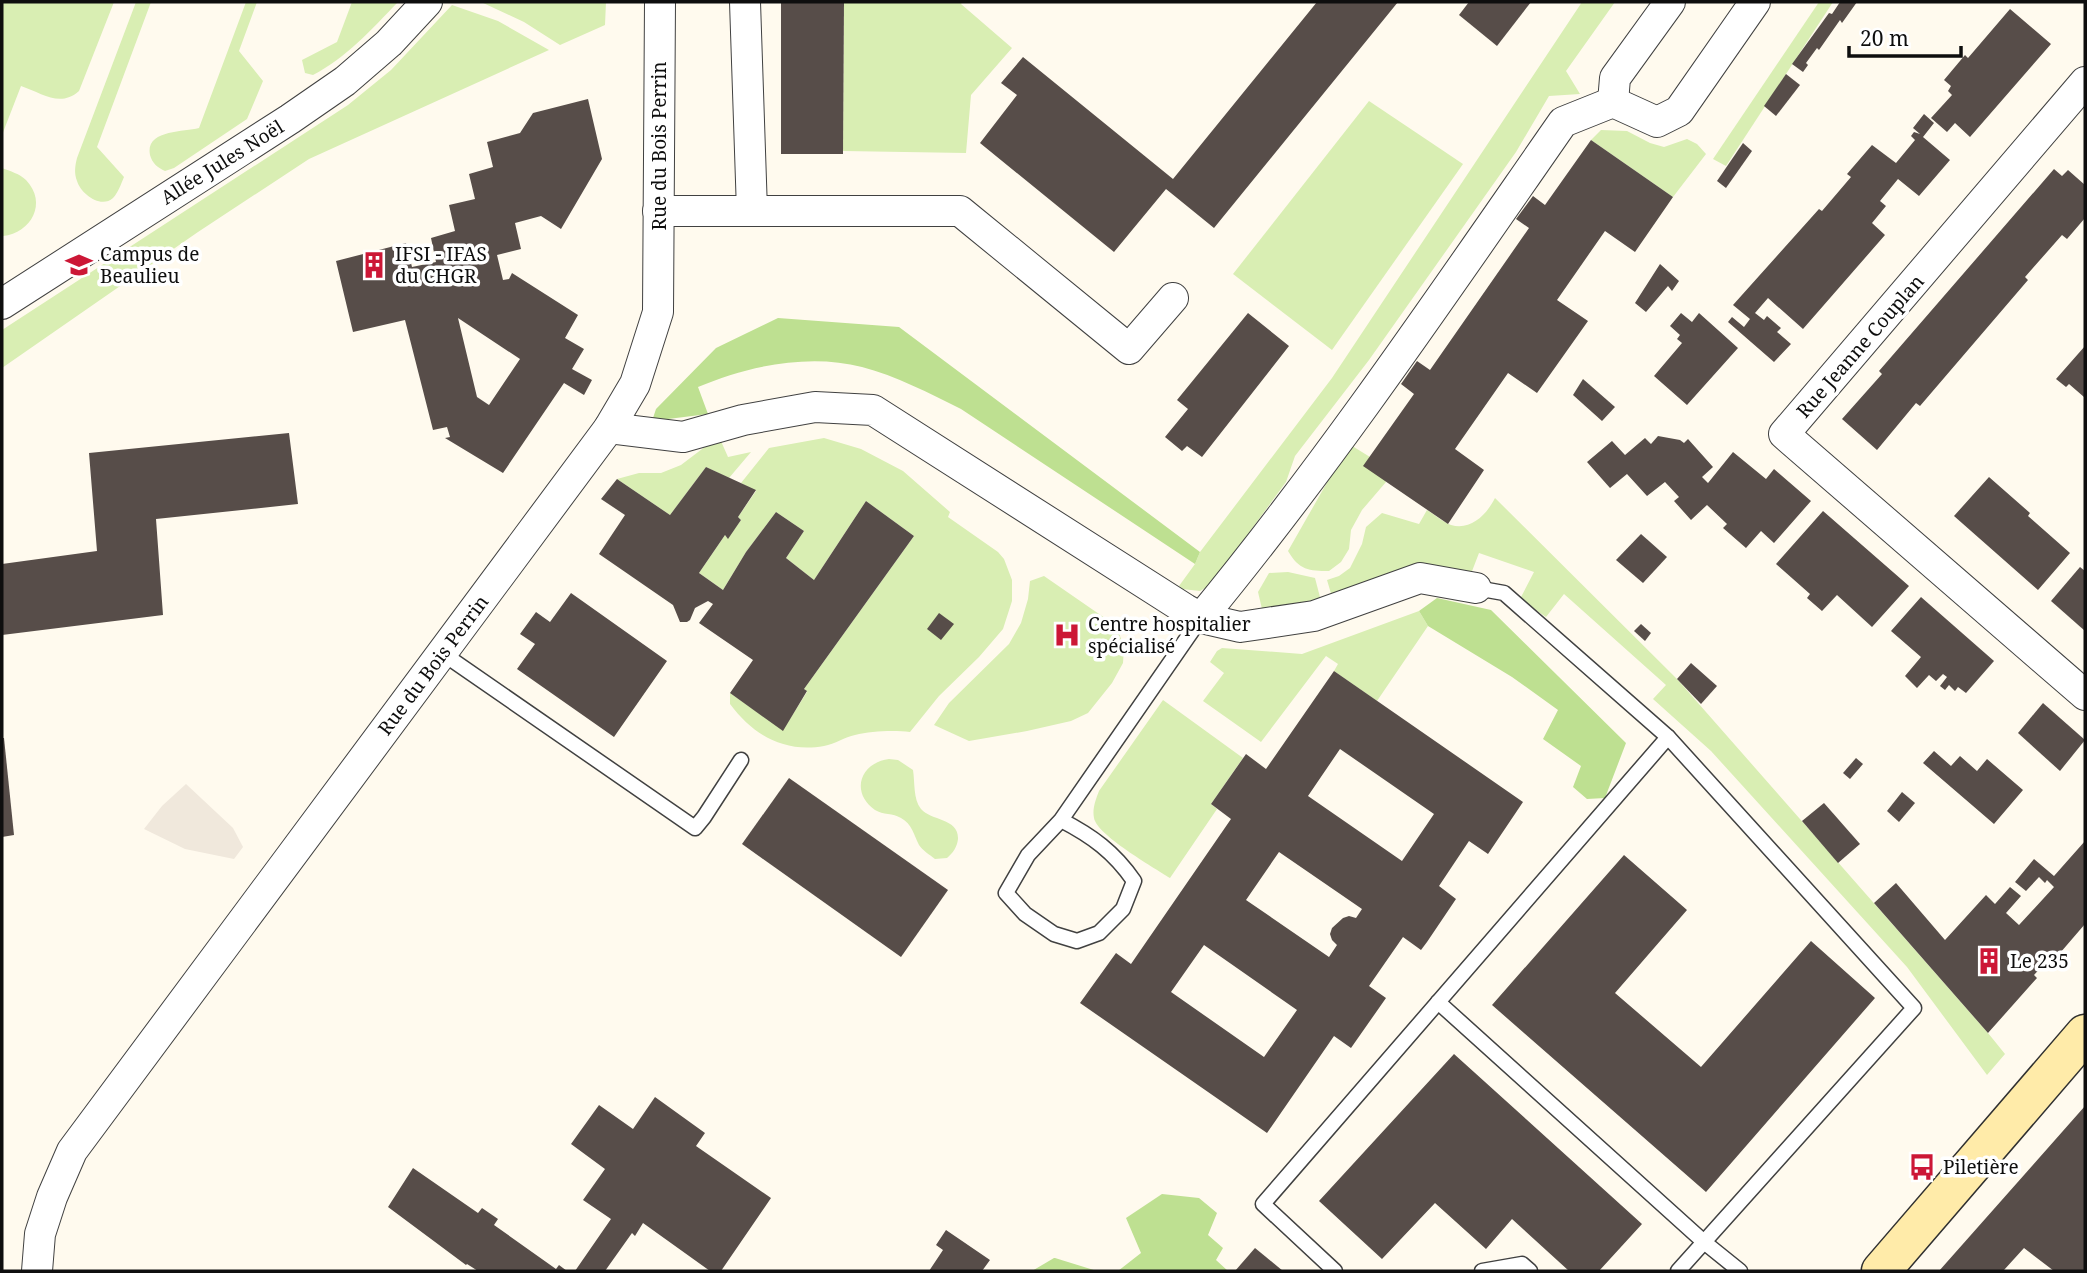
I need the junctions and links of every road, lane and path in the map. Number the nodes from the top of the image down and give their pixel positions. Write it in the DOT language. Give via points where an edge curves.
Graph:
graph roads {
  1 [pos="427,2"];
  2 [pos="660,2"];
  3 [pos="745,2"];
  4 [pos="1670,2"];
  5 [pos="1755,2"];
  6 [pos="2085,82"];
  7 [pos="1613,102"];
  8 [pos="658,211"];
  9 [pos="752,211"];
  10 [pos="1172,298"];
  11 [pos="2,304"];
  12 [pos="609,428"];
  13 [pos="1476,588"];
  14 [pos="1201,618"];
  15 [pos="442,653"];
  16 [pos="2085,695"];
  17 [pos="1668,737"];
  18 [pos="741,760"];
  19 [pos="1061,820"];
  20 [pos="1438,1002"];
  21 [pos="2085,1034"];
  22 [pos="1704,1242"];
  23 [pos="37,1271"];
  24 [pos="1335,1271"];
  25 [pos="1482,1271"];
  26 [pos="1530,1271"];
  27 [pos="1678,1271"];
  28 [pos="1740,1271"];
  29 [pos="1881,1271"];
  1 -- 11 [label="street, Allée Jules Noël" via="345,81"];
  2 -- 8 [label="street, Rue du Bois Perrin"];
  3 -- 9 [label="street"];
  4 -- 7 [label="street" via="1615,78"];
  5 -- 7 [label="street" via="1679,111 1657,122"];
  6 -- 16 [label="street, Rue Jeanne Couplan" via="1784,433"];
  7 -- 14 [label="street" via="1563,122 1359,413"];
  8 -- 9 [label="street"];
  8 -- 12 [label="street, Rue du Bois Perrin" via="658,312 635,384"];
  9 -- 10 [label="street" via="960,211 1129,349"];
  12 -- 14 [label="street" via="683,437 815,407 873,410"];
  12 -- 15 [label="street, Rue du Bois Perrin"];
  13 -- 14 [label="street" via="1420,578 1314,616 1240,627"];
  13 -- 17 [label="lane" via="1504,593"];
  14 -- 19 [label="lane"];
  15 -- 18 [label="lane" via="695,828"];
  15 -- 23 [label="street, Rue du Bois Perrin" via="72,1151 40,1234"];
  17 -- 20 [label="lane"];
  17 -- 22 [label="lane" via="1914,1008"];
  19 -- 19 [label="lane" via="1028,855 1006,893 1025,914 1054,934 1077,941 1099,933 1123,909 1134,881 1100,844"];
  20 -- 22 [label="lane"];
  20 -- 24 [label="lane" via="1263,1204"];
  21 -- 29 [label="main road"];
  22 -- 27 [label="lane"];
  22 -- 28 [label="lane"];
  25 -- 26 [label="lane" via="1522,1264"];
}
